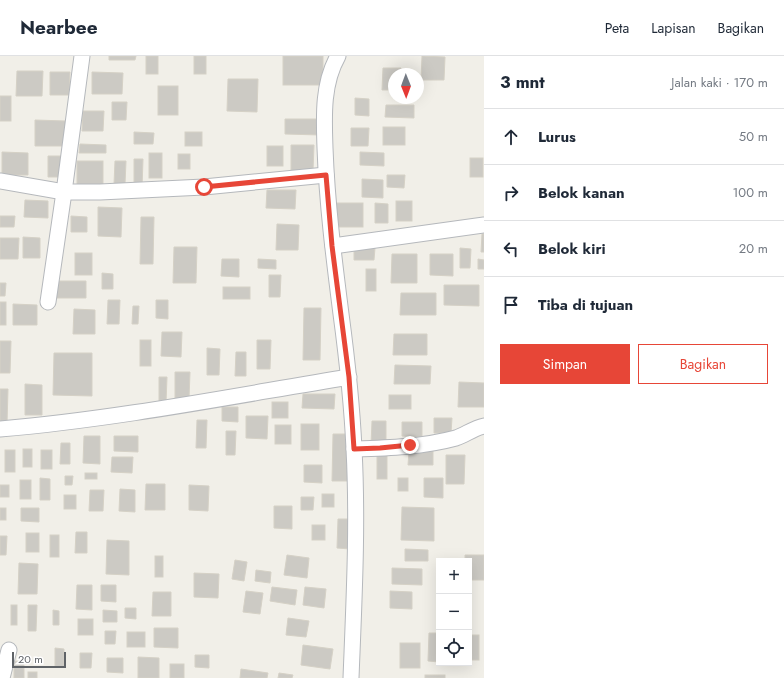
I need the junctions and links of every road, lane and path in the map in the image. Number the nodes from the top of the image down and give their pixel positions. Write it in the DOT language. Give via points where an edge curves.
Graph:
graph roads {
  1 [pos="82,56"];
  2 [pos="338,56"];
  3 [pos="326,175"];
  4 [pos="0,181"];
  5 [pos="64,192"];
  6 [pos="484,225"];
  7 [pos="332,246"];
  8 [pos="48,302"];
  9 [pos="349,377"];
  10 [pos="484,426"];
  11 [pos="0,429"];
  12 [pos="354,449"];
  13 [pos="9,650"];
  14 [pos="2,678"];
  15 [pos="351,678"];
  1 -- 5 [label="street"];
  2 -- 3 [label="street" via="328,82 324,114"];
  3 -- 5 [label="street" via="204,187"];
  3 -- 7 [label="street"];
  4 -- 5 [label="street"];
  5 -- 8 [label="street"];
  6 -- 7 [label="street"];
  7 -- 9 [label="street"];
  9 -- 11 [label="street" via="148,411"];
  9 -- 12 [label="street"];
  10 -- 12 [label="street" via="456,438 435,442"];
  12 -- 15 [label="street" via="356,542"];
  13 -- 14 [label="street"];
}
